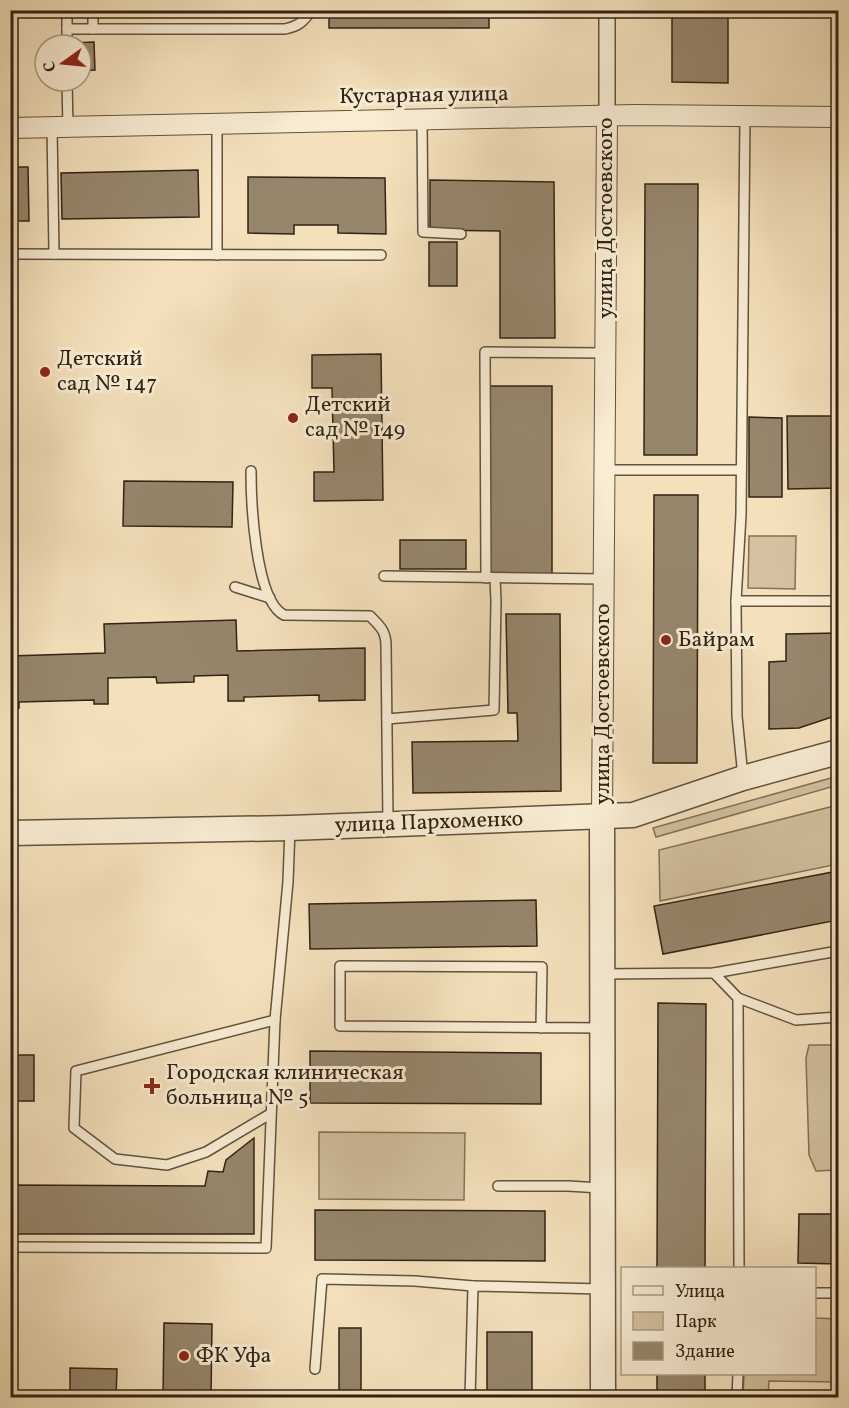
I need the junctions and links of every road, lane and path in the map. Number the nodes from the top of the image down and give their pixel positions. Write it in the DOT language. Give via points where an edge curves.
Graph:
graph roads {
  1 [pos="67,10"];
  2 [pos="93,10"];
  3 [pos="312,10"];
  4 [pos="607,10"];
  5 [pos="68,29"];
  6 [pos="93,29"];
  7 [pos="68,33"];
  8 [pos="65,93"];
  9 [pos="607,116"];
  10 [pos="745,117"];
  11 [pos="838,117"];
  12 [pos="422,120"];
  13 [pos="217,123"];
  14 [pos="60,127"];
  15 [pos="10,128"];
  16 [pos="461,234"];
  17 [pos="10,254"];
  18 [pos="54,254"];
  19 [pos="217,255"];
  20 [pos="381,255"];
  21 [pos="605,353"];
  22 [pos="604,470"];
  23 [pos="741,470"];
  24 [pos="251,471"];
  25 [pos="384,576"];
  26 [pos="490,578"];
  27 [pos="604,579"];
  28 [pos="235,587"];
  29 [pos="270,598"];
  30 [pos="736,601"];
  31 [pos="838,601"];
  32 [pos="387,719"];
  33 [pos="838,753"];
  34 [pos="743,778"];
  35 [pos="602,816"];
  36 [pos="388,824"];
  37 [pos="290,828"];
  38 [pos="10,833"];
  39 [pos="838,951"];
  40 [pos="714,973"];
  41 [pos="602,974"];
  42 [pos="738,998"];
  43 [pos="838,1017"];
  44 [pos="275,1020"];
  45 [pos="541,1028"];
  46 [pos="602,1028"];
  47 [pos="270,1114"];
  48 [pos="498,1185"];
  49 [pos="603,1188"];
  50 [pos="10,1247"];
  51 [pos="739,1267"];
  52 [pos="473,1286"];
  53 [pos="603,1289"];
  54 [pos="816,1293"];
  55 [pos="838,1293"];
  56 [pos="315,1369"];
  57 [pos="738,1375"];
  58 [pos="470,1398"];
  59 [pos="603,1398"];
  60 [pos="737,1398"];
  1 -- 5 [label="lane"];
  2 -- 6 [label="lane"];
  3 -- 6 [label="lane" via="297,26 285,29"];
  4 -- 9 [label="street, улица Достоевского"];
  5 -- 6 [label="lane"];
  5 -- 7 [label="lane"];
  8 -- 14 [label="lane"];
  9 -- 10 [label="street, Кустарная улица"];
  9 -- 12 [label="street, Кустарная улица"];
  9 -- 21 [label="street, улица Достоевского"];
  10 -- 11 [label="street, Кустарная улица"];
  10 -- 23 [label="lane"];
  12 -- 13 [label="street, Кустарная улица"];
  12 -- 16 [label="lane" via="423,232"];
  13 -- 14 [label="street, Кустарная улица"];
  13 -- 19 [label="lane"];
  14 -- 15 [label="street, Кустарная улица"];
  14 -- 18 [label="lane"];
  17 -- 18 [label="lane"];
  18 -- 19 [label="lane"];
  19 -- 20 [label="lane"];
  21 -- 22 [label="street, улица Достоевского"];
  21 -- 26 [label="lane" via="485,352"];
  22 -- 23 [label="lane"];
  22 -- 27 [label="street, улица Достоевского"];
  23 -- 30 [label="lane"];
  24 -- 29 [label="lane" via="253,528"];
  25 -- 26 [label="lane"];
  26 -- 27 [label="lane"];
  26 -- 32 [label="lane" via="496,601 494,710"];
  27 -- 35 [label="street, улица Достоевского"];
  28 -- 29 [label="lane"];
  29 -- 32 [label="lane" via="280,614 370,616 381,627 386,638"];
  30 -- 31 [label="lane"];
  30 -- 34 [label="lane" via="737,716"];
  32 -- 36 [label="lane"];
  33 -- 34 [label="street, улица Пархоменко"];
  34 -- 35 [label="street, улица Пархоменко" via="633,815"];
  35 -- 36 [label="street, улица Пархоменко"];
  35 -- 41 [label="street, улица Достоевского"];
  36 -- 37 [label="street, улица Пархоменко"];
  37 -- 38 [label="street, улица Пархоменко"];
  37 -- 44 [label="lane"];
  39 -- 40 [label="lane"];
  40 -- 41 [label="lane"];
  40 -- 42 [label="lane"];
  41 -- 46 [label="street, улица Достоевского"];
  42 -- 43 [label="lane" via="796,1020"];
  42 -- 51 [label="lane"];
  44 -- 47 [label="lane"];
  44 -- 47 [label="lane" via="76,1071 74,1128 116,1159 167,1165 206,1152"];
  45 -- 45 [label="lane" via="340,1026 340,966 542,967"];
  45 -- 46 [label="lane"];
  46 -- 49 [label="street, улица Достоевского"];
  47 -- 50 [label="lane" via="266,1248"];
  48 -- 49 [label="lane"];
  49 -- 53 [label="street, улица Достоевского"];
  52 -- 53 [label="lane"];
  52 -- 56 [label="lane" via="322,1280"];
  52 -- 58 [label="lane"];
  53 -- 59 [label="street, улица Достоевского"];
  54 -- 55 [label="lane"];
  57 -- 60 [label="lane"];
}
